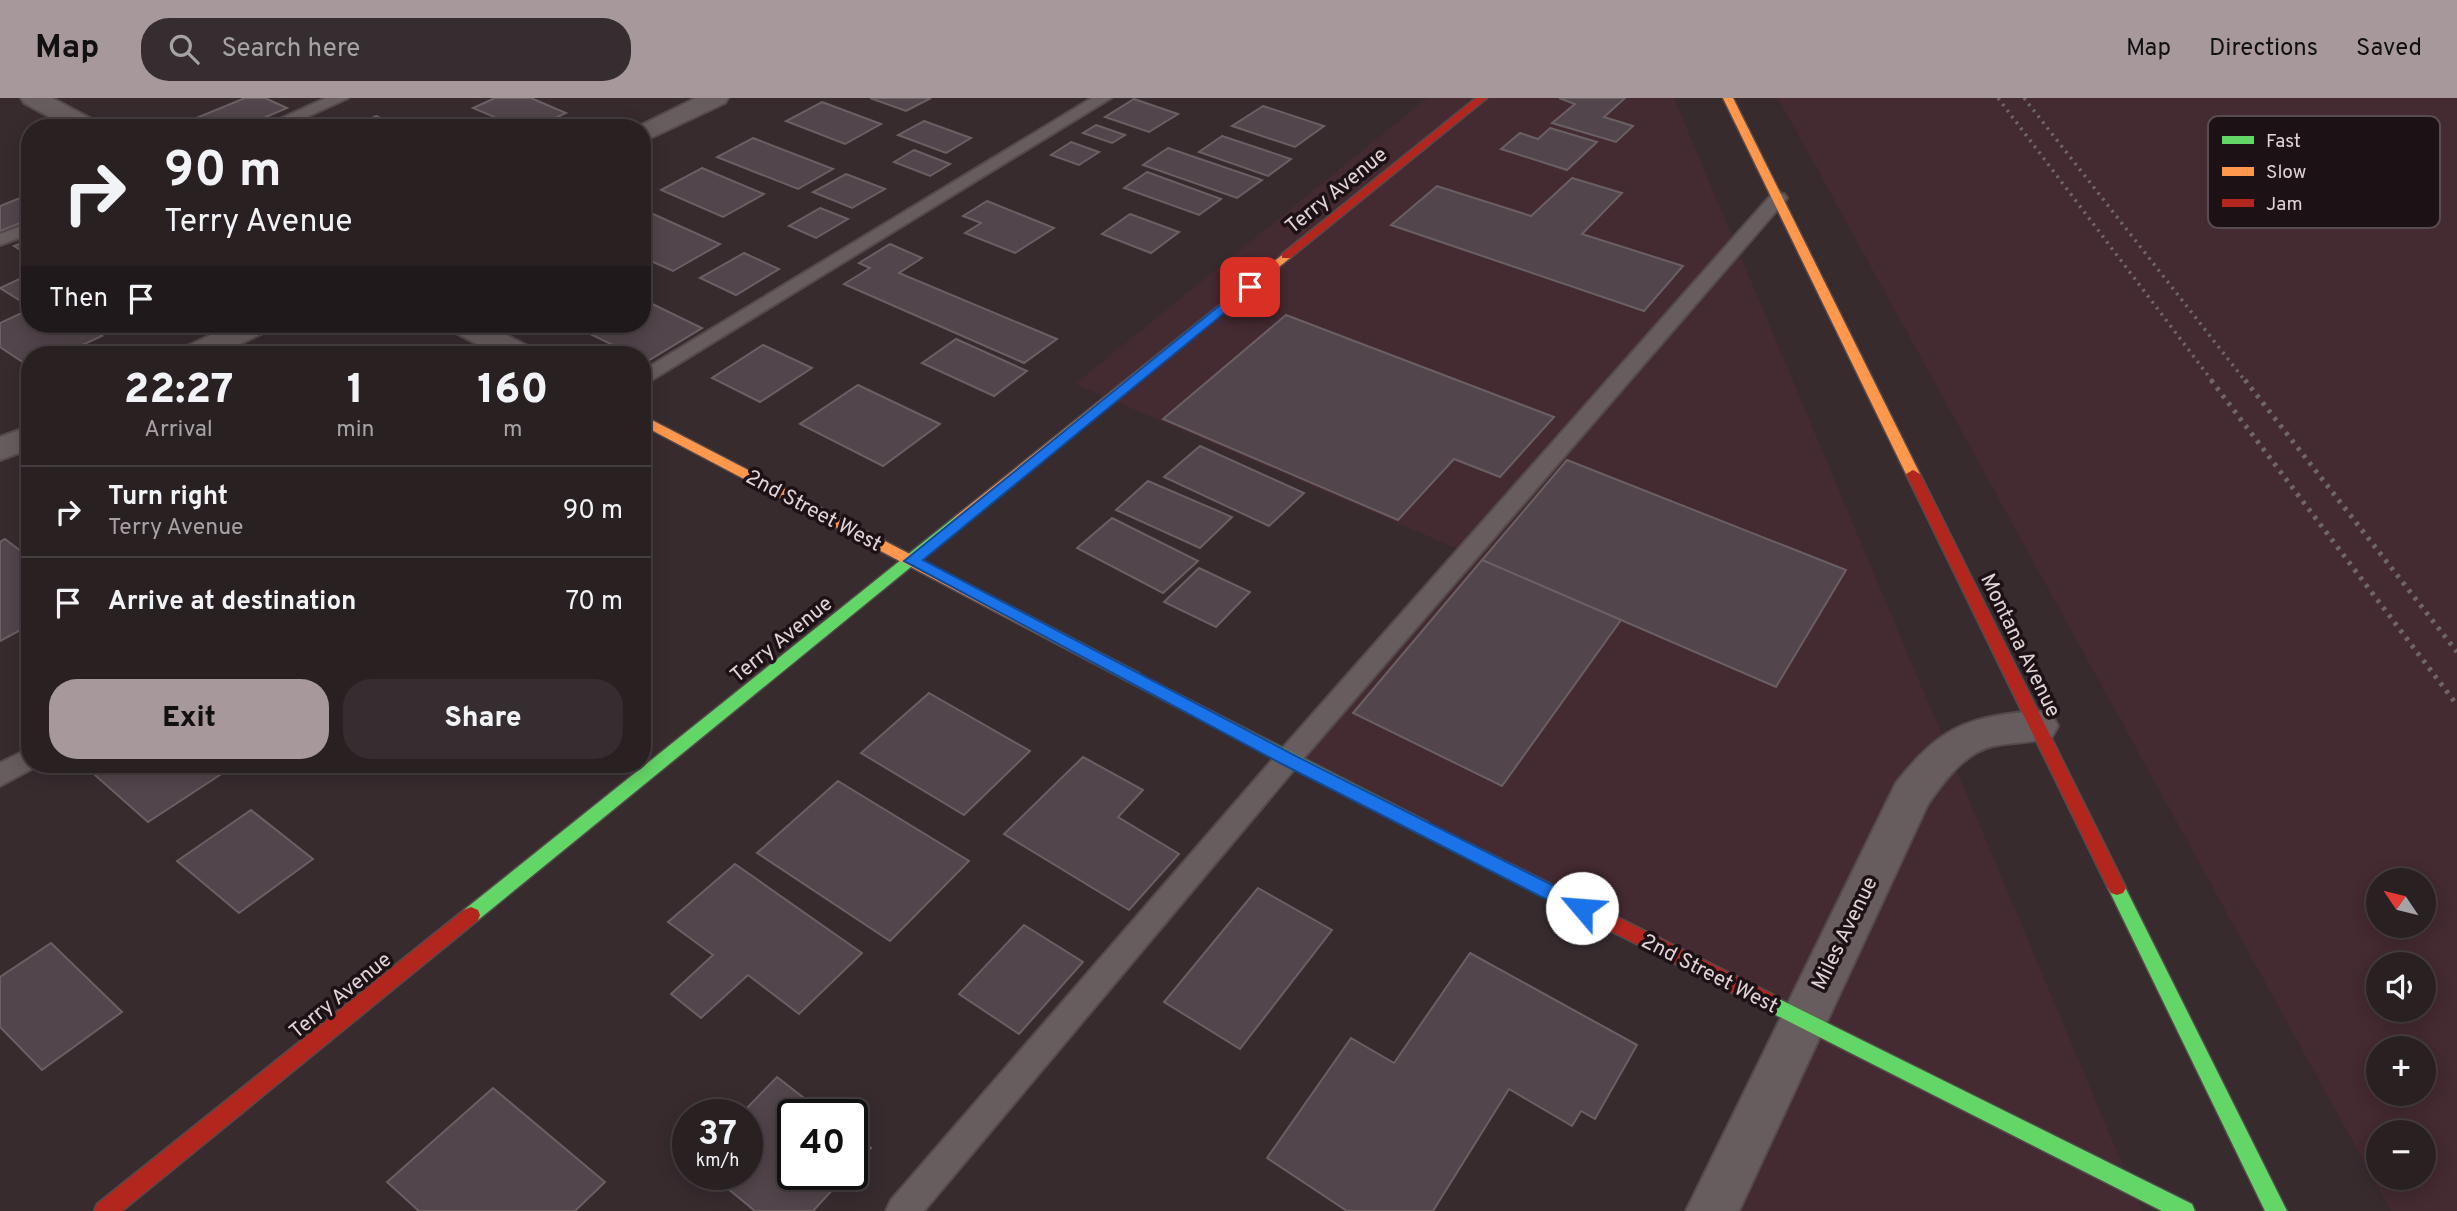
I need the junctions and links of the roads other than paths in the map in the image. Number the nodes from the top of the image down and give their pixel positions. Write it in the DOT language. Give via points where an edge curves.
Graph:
graph roads {
  1 [pos="33,98"];
  2 [pos="340,98"];
  3 [pos="716,98"];
  4 [pos="1103,98"];
  5 [pos="1482,98"];
  6 [pos="1728,98"];
  7 [pos="73,119"];
  8 [pos="290,119"];
  9 [pos="651,130"];
  10 [pos="1778,198"];
  11 [pos="21,232"];
  12 [pos="0,240"];
  13 [pos="239,333"];
  14 [pos="478,333"];
  15 [pos="213,346"];
  16 [pos="504,346"];
  17 [pos="651,374"];
  18 [pos="651,424"];
  19 [pos="21,440"];
  20 [pos="0,450"];
  21 [pos="912,561"];
  22 [pos="2038,726"];
  23 [pos="1288,759"];
  24 [pos="21,763"];
  25 [pos="651,771"];
  26 [pos="649,773"];
  27 [pos="0,776"];
  28 [pos="1802,1020"];
  29 [pos="105,1211"];
  30 [pos="903,1211"];
  31 [pos="1712,1211"];
  32 [pos="2184,1211"];
  33 [pos="2276,1211"];
  1 -- 7 [label="street"];
  2 -- 8 [label="lane"];
  3 -- 9 [label="street"];
  4 -- 17 [label="lane"];
  5 -- 21 [label="street, Terry Avenue"];
  6 -- 10 [label="street, Montana Avenue"];
  10 -- 22 [label="street, Montana Avenue"];
  10 -- 23 [label="lane"];
  11 -- 12 [label="lane"];
  13 -- 15 [label="street"];
  14 -- 16 [label="street"];
  18 -- 21 [label="street, 2nd Street West"];
  19 -- 20 [label="street"];
  21 -- 23 [label="street, 2nd Street West"];
  21 -- 25 [label="street, Terry Avenue"];
  22 -- 28 [label="street, Miles Avenue" via="1969,736 1935,760 1911,795"];
  22 -- 33 [label="street, Montana Avenue"];
  23 -- 28 [label="street, 2nd Street West"];
  23 -- 30 [label="lane"];
  24 -- 27 [label="lane"];
  26 -- 29 [label="street, Terry Avenue"];
  28 -- 31 [label="street, Miles Avenue"];
  28 -- 32 [label="street, 2nd Street West"];
}
